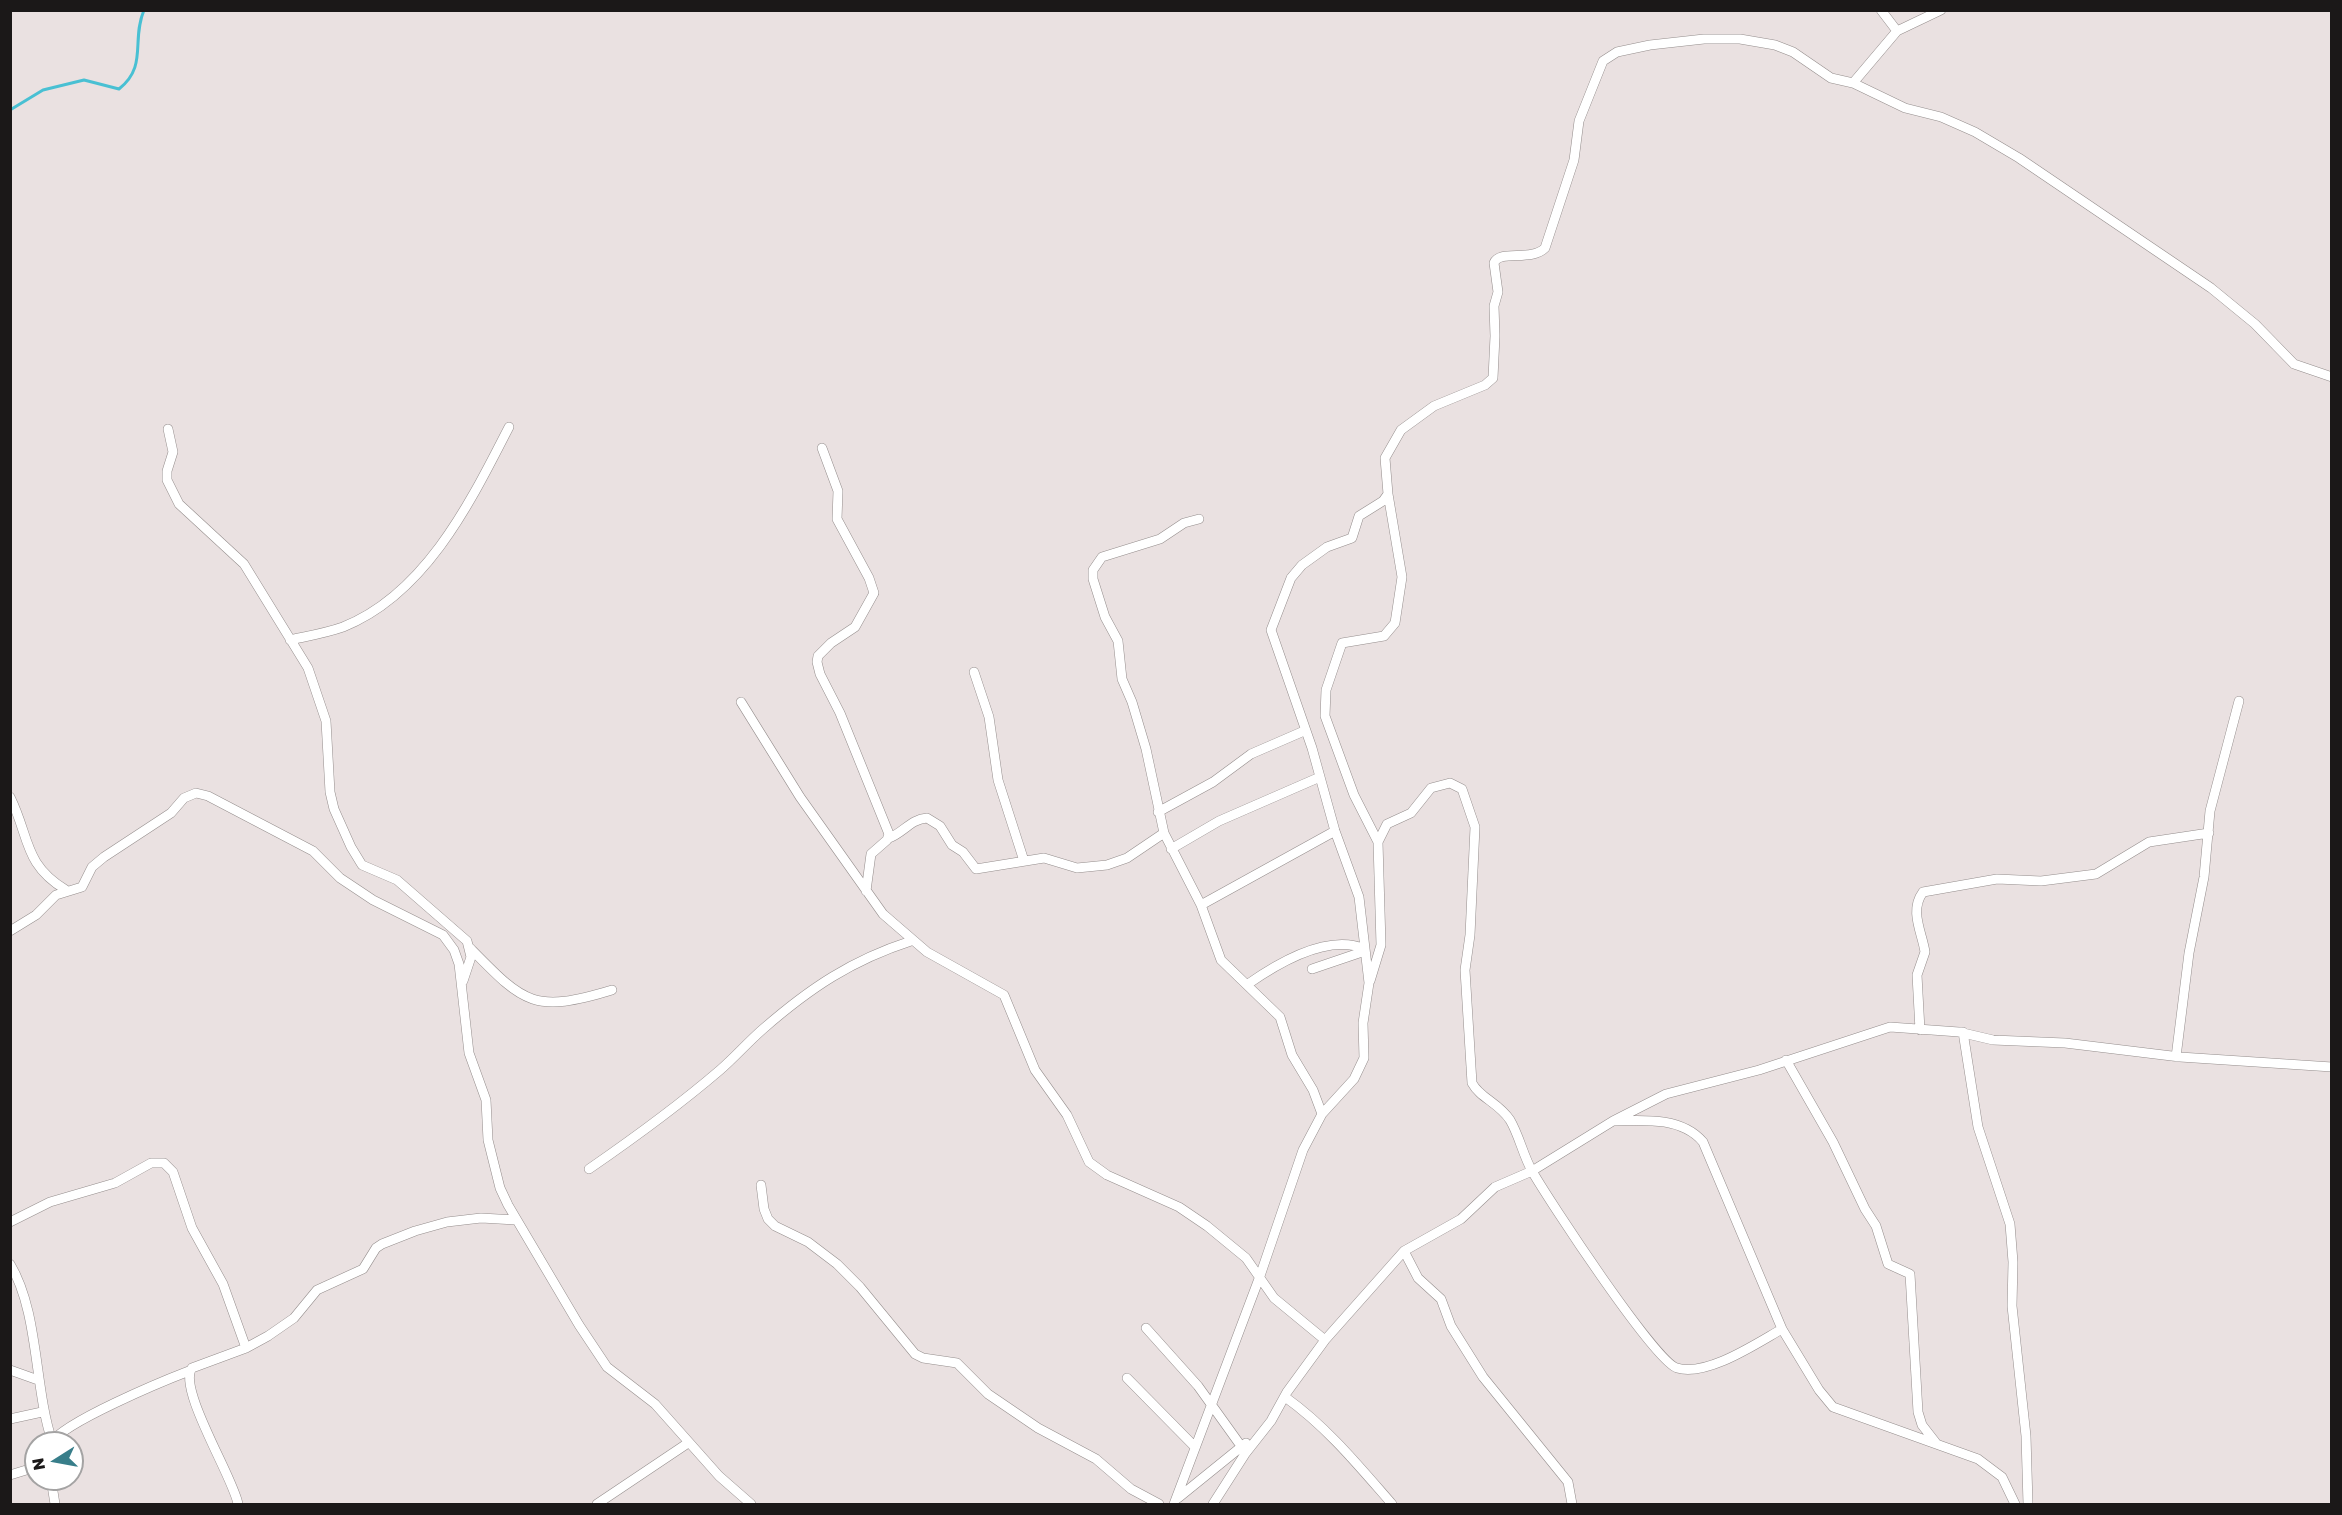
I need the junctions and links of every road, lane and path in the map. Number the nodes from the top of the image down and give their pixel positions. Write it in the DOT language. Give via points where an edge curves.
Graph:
graph roads {
  1 [pos="1881,10"];
  2 [pos="1941,10"];
  3 [pos="1897,31"];
  4 [pos="1853,83"];
  5 [pos="2331,377"];
  6 [pos="509,427"];
  7 [pos="168,429"];
  8 [pos="822,448"];
  9 [pos="1388,494"];
  10 [pos="1199,519"];
  11 [pos="290,640"];
  12 [pos="974,672"];
  13 [pos="2239,701"];
  14 [pos="741,702"];
  15 [pos="1304,731"];
  16 [pos="1320,777"];
  17 [pos="10,797"];
  18 [pos="1158,812"];
  19 [pos="1335,831"];
  20 [pos="1164,833"];
  21 [pos="2209,833"];
  22 [pos="889,838"];
  23 [pos="1378,842"];
  24 [pos="1171,849"];
  25 [pos="1024,861"];
  26 [pos="66,890"];
  27 [pos="866,891"];
  28 [pos="1201,905"];
  29 [pos="10,931"];
  30 [pos="911,941"];
  31 [pos="470,948"];
  32 [pos="1365,950"];
  33 [pos="1312,969"];
  34 [pos="463,981"];
  35 [pos="1369,983"];
  36 [pos="1248,984"];
  37 [pos="612,990"];
  38 [pos="1920,1030"];
  39 [pos="1963,1032"];
  40 [pos="2176,1057"];
  41 [pos="1786,1060"];
  42 [pos="2331,1067"];
  43 [pos="1322,1114"];
  44 [pos="1613,1121"];
  45 [pos="589,1169"];
  46 [pos="1532,1171"];
  47 [pos="760,1185"];
  48 [pos="516,1220"];
  49 [pos="10,1222"];
  50 [pos="1404,1251"];
  51 [pos="10,1264"];
  52 [pos="1260,1276"];
  53 [pos="1146,1328"];
  54 [pos="1782,1329"];
  55 [pos="1325,1340"];
  56 [pos="246,1348"];
  57 [pos="10,1370"];
  58 [pos="189,1371"];
  59 [pos="1127,1378"];
  60 [pos="38,1380"];
  61 [pos="1285,1397"];
  62 [pos="1210,1402"];
  63 [pos="42,1412"];
  64 [pos="10,1419"];
  65 [pos="48,1431"];
  66 [pos="62,1431"];
  67 [pos="1263,1431"];
  68 [pos="688,1443"];
  69 [pos="1937,1444"];
  70 [pos="1194,1446"];
  71 [pos="1242,1446"];
  72 [pos="1175,1502"];
  73 [pos="238,1504"];
  74 [pos="597,1504"];
  75 [pos="751,1504"];
  76 [pos="1159,1504"];
  77 [pos="1213,1504"];
  78 [pos="1392,1504"];
  79 [pos="1572,1504"];
  80 [pos="2015,1504"];
  81 [pos="2028,1504"];
  1 -- 3 [label="street"];
  2 -- 3 [label="street"];
  3 -- 4 [label="street"];
  4 -- 5 [label="street" via="1905,108 1960,124 2019,158 2211,288 2255,324 2294,364"];
  4 -- 9 [label="street" via="1831,78 1793,52 1740,39 1650,45 1608,55 1582,112 1574,160 1545,248 1534,255 1501,256 1494,263 1498,292 1494,306 1493,378 1434,406 1401,430 1386,458"];
  6 -- 11 [label="street" via="471,500 418,572 391,598 344,627"];
  7 -- 11 [label="street" via="173,452 167,480 176,499 244,564"];
  8 -- 22 [label="street" via="838,491 837,519 874,593 855,627 818,656 818,668 874,793"];
  9 -- 15 [label="street" via="1359,516 1352,538 1327,547 1302,565 1291,578 1277,610 1271,634"];
  9 -- 23 [label="street" via="1402,578 1395,623 1384,636 1342,643 1324,704 1325,717 1354,795"];
  10 -- 18 [label="street" via="1184,523 1160,539 1102,557 1093,570 1100,605 1118,641 1122,679 1144,741"];
  11 -- 31 [label="street" via="308,668 323,707 334,809 355,854 367,869 387,875 409,889 461,934"];
  12 -- 25 [label="street" via="989,717 1001,791"];
  13 -- 21 [label="street" via="2214,792"];
  14 -- 27 [label="street" via="800,797"];
  15 -- 16 [label="street"];
  15 -- 18 [label="street" via="1251,754 1213,782"];
  16 -- 19 [label="street"];
  16 -- 24 [label="street" via="1219,821"];
  17 -- 26 [label="street" via="34,862 45,876"];
  18 -- 20 [label="street"];
  19 -- 28 [label="street"];
  19 -- 32 [label="street" via="1359,897"];
  20 -- 24 [label="street"];
  20 -- 25 [label="street" via="1127,858 1107,865 1077,868 1044,858"];
  21 -- 38 [label="street" via="2149,842 2096,874 2041,881 1997,879 1923,892 1917,907 1918,930 1925,952 1917,975"];
  21 -- 40 [label="street"];
  22 -- 25 [label="street" via="914,821 927,818 940,826 976,869"];
  22 -- 27 [label="street" via="871,854"];
  23 -- 35 [label="street" via="1381,945"];
  23 -- 46 [label="street" via="1387,824 1411,813 1431,788 1450,783 1462,789 1475,826 1465,970 1470,1073 1476,1090 1496,1102 1510,1120"];
  24 -- 28 [label="street"];
  26 -- 29 [label="street"];
  26 -- 34 [label="street" via="82,887 92,867 161,820 184,798 202,794 313,851 355,888 442,935 454,950"];
  27 -- 30 [label="street"];
  28 -- 36 [label="street" via="1221,960"];
  30 -- 45 [label="street" via="878,951 837,972 762,1030 665,1116"];
  30 -- 52 [label="street" via="1004,995 1035,1070 1067,1115 1089,1162 1107,1175 1179,1207 1246,1258"];
  31 -- 34 [label="street"];
  31 -- 37 [label="street" via="512,990 526,998 554,1002"];
  32 -- 33 [label="street"];
  32 -- 35 [label="street"];
  32 -- 36 [label="street" via="1349,944 1308,952 1277,963"];
  34 -- 48 [label="street" via="469,1053 488,1110 488,1140 500,1188"];
  35 -- 43 [label="street" via="1362,1066"];
  36 -- 43 [label="street" via="1280,1017 1292,1055"];
  38 -- 39 [label="street"];
  38 -- 41 [label="street" via="1883,1028"];
  39 -- 40 [label="street" via="1993,1040 2065,1043"];
  39 -- 81 [label="street" via="1978,1126 2010,1224 2012,1306 2026,1437"];
  40 -- 42 [label="street"];
  41 -- 44 [label="street" via="1678,1089"];
  41 -- 69 [label="street" via="1876,1226 1888,1264 1910,1274 1919,1420"];
  43 -- 52 [label="street" via="1303,1150"];
  44 -- 46 [label="street"];
  44 -- 54 [label="street" via="1662,1122 1689,1130 1703,1142"];
  46 -- 50 [label="street" via="1495,1187 1461,1219"];
  46 -- 54 [label="street" via="1602,1277 1662,1357 1675,1368 1706,1365 1736,1356"];
  47 -- 76 [label="street" via="768,1219 837,1264 915,1354 957,1363 988,1394 1038,1428 1096,1459 1131,1489"];
  48 -- 56 [label="street" via="454,1221 382,1244 363,1269 317,1290 294,1318"];
  48 -- 68 [label="street" via="607,1367 655,1404"];
  49 -- 56 [label="street" via="50,1202 115,1183 152,1163 164,1163 173,1172 192,1228 223,1284"];
  50 -- 55 [label="street"];
  50 -- 79 [label="street" via="1418,1278 1441,1299 1450,1326 1483,1377 1568,1482"];
  51 -- 60 [label="street" via="24,1301"];
  52 -- 55 [label="street" via="1274,1298"];
  52 -- 62 [label="street"];
  53 -- 62 [label="street"];
  54 -- 69 [label="street" via="1833,1407"];
  55 -- 61 [label="street"];
  56 -- 58 [label="street"];
  57 -- 60 [label="street"];
  58 -- 66 [label="street" via="139,1391"];
  58 -- 73 [label="street" via="212,1446 232,1483"];
  59 -- 70 [label="street"];
  60 -- 63 [label="street"];
  61 -- 67 [label="street"];
  61 -- 78 [label="street" via="1313,1417"];
  62 -- 70 [label="street"];
  62 -- 71 [label="street"];
  63 -- 64 [label="street"];
  63 -- 65 [label="street"];
  67 -- 71 [label="street"];
  67 -- 77 [label="street"];
  68 -- 74 [label="street"];
  68 -- 75 [label="street"];
  69 -- 80 [label="street" via="1991,1467 2002,1477"];
  70 -- 72 [label="street"];
  71 -- 72 [label="street"];
}
